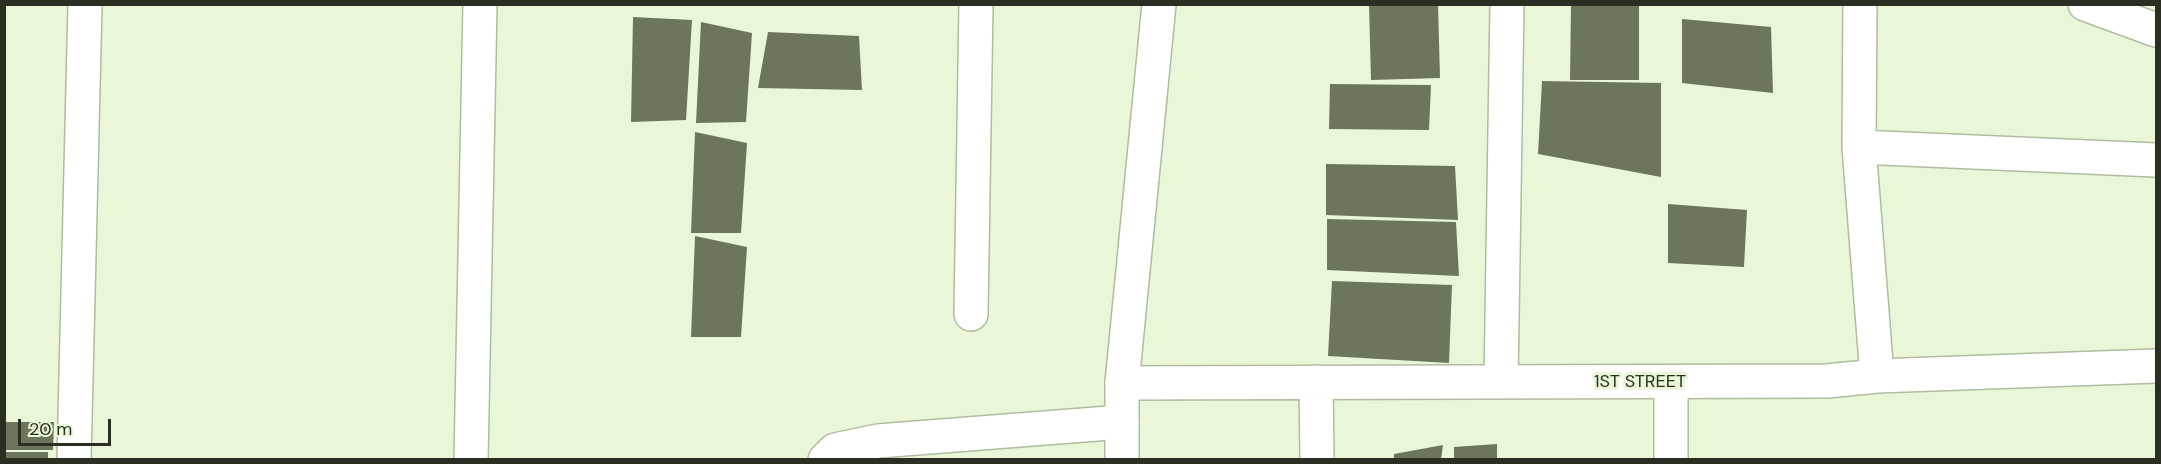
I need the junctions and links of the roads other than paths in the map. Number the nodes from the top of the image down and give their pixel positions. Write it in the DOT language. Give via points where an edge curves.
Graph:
graph roads {
  1 [pos="85,4"];
  2 [pos="480,4"];
  3 [pos="976,4"];
  4 [pos="1159,4"];
  5 [pos="1508,4"];
  6 [pos="1860,4"];
  7 [pos="2085,4"];
  8 [pos="2146,19"];
  9 [pos="1858,147"];
  10 [pos="2157,159"];
  11 [pos="971,314"];
  12 [pos="2157,366"];
  13 [pos="1877,376"];
  14 [pos="1316,382"];
  15 [pos="1501,382"];
  16 [pos="1671,382"];
  17 [pos="1122,383"];
  18 [pos="1122,422"];
  19 [pos="74,459"];
  20 [pos="471,459"];
  21 [pos="825,459"];
  22 [pos="1122,459"];
  23 [pos="1317,459"];
  24 [pos="1671,459"];
  1 -- 19 [label="street"];
  2 -- 20 [label="street"];
  3 -- 11 [label="street"];
  4 -- 17 [label="street"];
  5 -- 15 [label="street"];
  6 -- 9 [label="street"];
  7 -- 8 [label="street"];
  9 -- 10 [label="street"];
  9 -- 13 [label="street"];
  12 -- 13 [label="street, 1ST STREET"];
  13 -- 16 [label="street, 1ST STREET" via="1827,381"];
  14 -- 15 [label="street, 1ST STREET"];
  14 -- 17 [label="street, 1ST STREET"];
  14 -- 23 [label="street"];
  15 -- 16 [label="street, 1ST STREET"];
  16 -- 24 [label="street"];
  17 -- 18 [label="street"];
  18 -- 21 [label="street" via="878,441 835,450"];
  18 -- 22 [label="street"];
}
